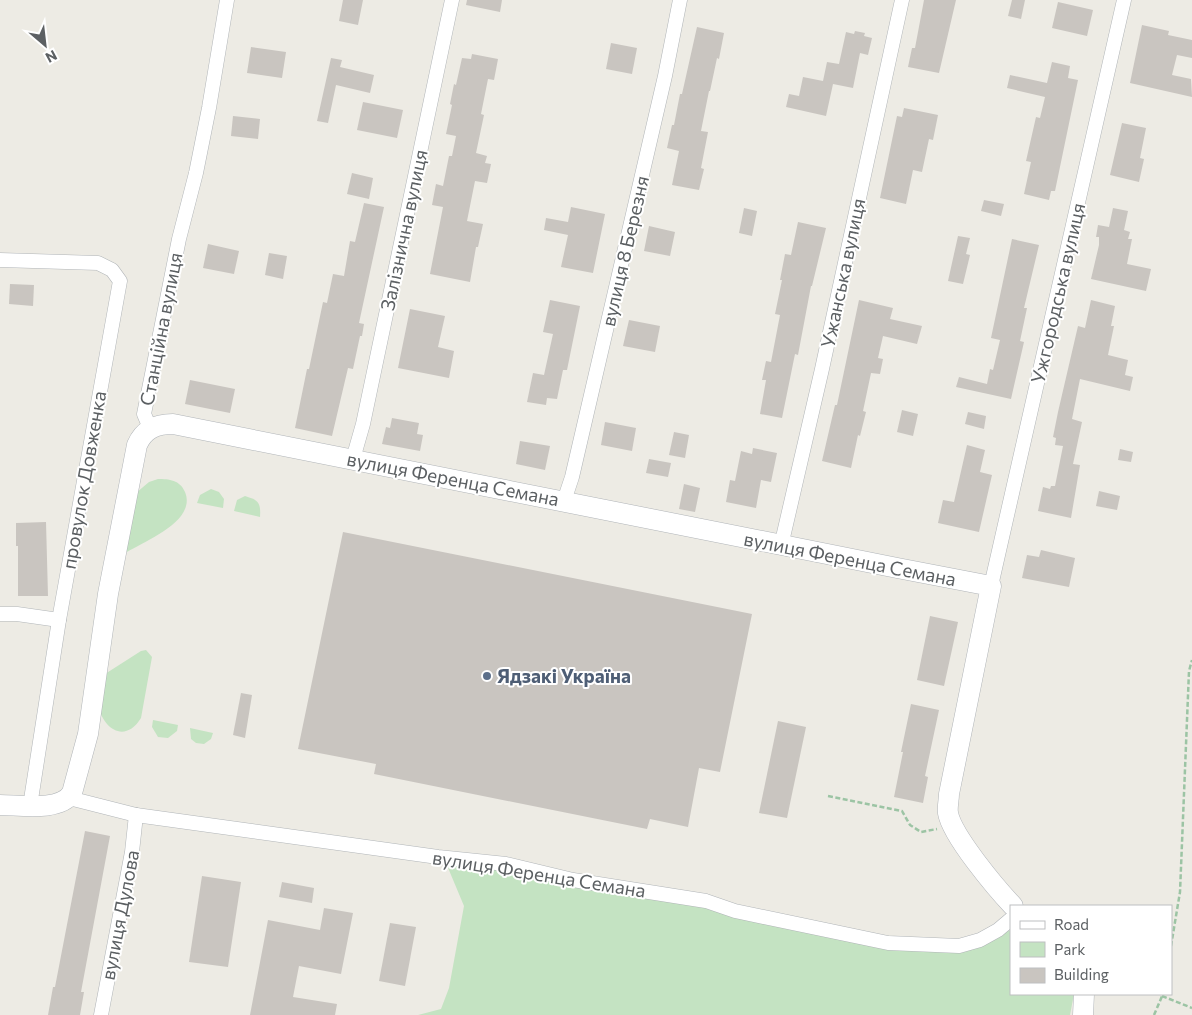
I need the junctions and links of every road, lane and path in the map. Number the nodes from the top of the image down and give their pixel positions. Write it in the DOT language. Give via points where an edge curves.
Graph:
graph roads {
  1 [pos="226,0"];
  2 [pos="452,0"];
  3 [pos="680,0"];
  4 [pos="902,0"];
  5 [pos="1124,0"];
  6 [pos="0,260"];
  7 [pos="150,428"];
  8 [pos="353,459"];
  9 [pos="564,501"];
  10 [pos="781,546"];
  11 [pos="991,586"];
  12 [pos="0,614"];
  13 [pos="59,620"];
  14 [pos="1192,660"];
  15 [pos="828,796"];
  16 [pos="69,798"];
  17 [pos="0,805"];
  18 [pos="30,806"];
  19 [pos="948,814"];
  20 [pos="136,815"];
  21 [pos="1013,905"];
  22 [pos="1010,920"];
  23 [pos="1172,940"];
  24 [pos="1084,995"];
  25 [pos="1162,995"];
  26 [pos="1192,1008"];
  27 [pos="101,1015"];
  28 [pos="1083,1015"];
  29 [pos="1154,1015"];
  1 -- 7 [label="street, Станційна вулиця" via="196,173 179,239 144,414"];
  2 -- 8 [label="street, Залізнична вулиця"];
  3 -- 9 [label="street, вулиця 8 Березня" via="666,76"];
  4 -- 10 [label="street, Ужанська вулиця"];
  5 -- 11 [label="street, Ужгородська вулиця"];
  6 -- 13 [label="street, провулок Довженка" via="98,263 112,270 120,281"];
  7 -- 8 [label="street, вулиця Ференца Семана" via="174,424"];
  7 -- 16 [label="street, Станційна вулиця" via="140,437 132,466 108,594 88,734"];
  8 -- 9 [label="street, вулиця Ференца Семана"];
  9 -- 10 [label="street, вулиця Ференца Семана"];
  10 -- 11 [label="street, вулиця Ференца Семана"];
  11 -- 19 [label="street" via="949,794"];
  12 -- 13 [label="street"];
  13 -- 18 [label="street, провулок Довженка"];
  14 -- 23 [label="path" via="1180,892"];
  15 -- 19 [label="path" via="902,811 910,825 922,832 938,828"];
  16 -- 18 [label="street" via="58,804"];
  16 -- 20 [label="street, вулиця Ференца Семана"];
  17 -- 18 [label="street"];
  19 -- 21 [label="street" via="954,829 982,870"];
  20 -- 22 [label="street, вулиця Ференца Семана" via="506,864 573,880 706,901 735,911 888,942 959,946 980,940"];
  20 -- 27 [label="street, вулиця Дулова"];
  24 -- 28 [label="street"];
  25 -- 26 [label="path"];
  25 -- 29 [label="path"];
}
